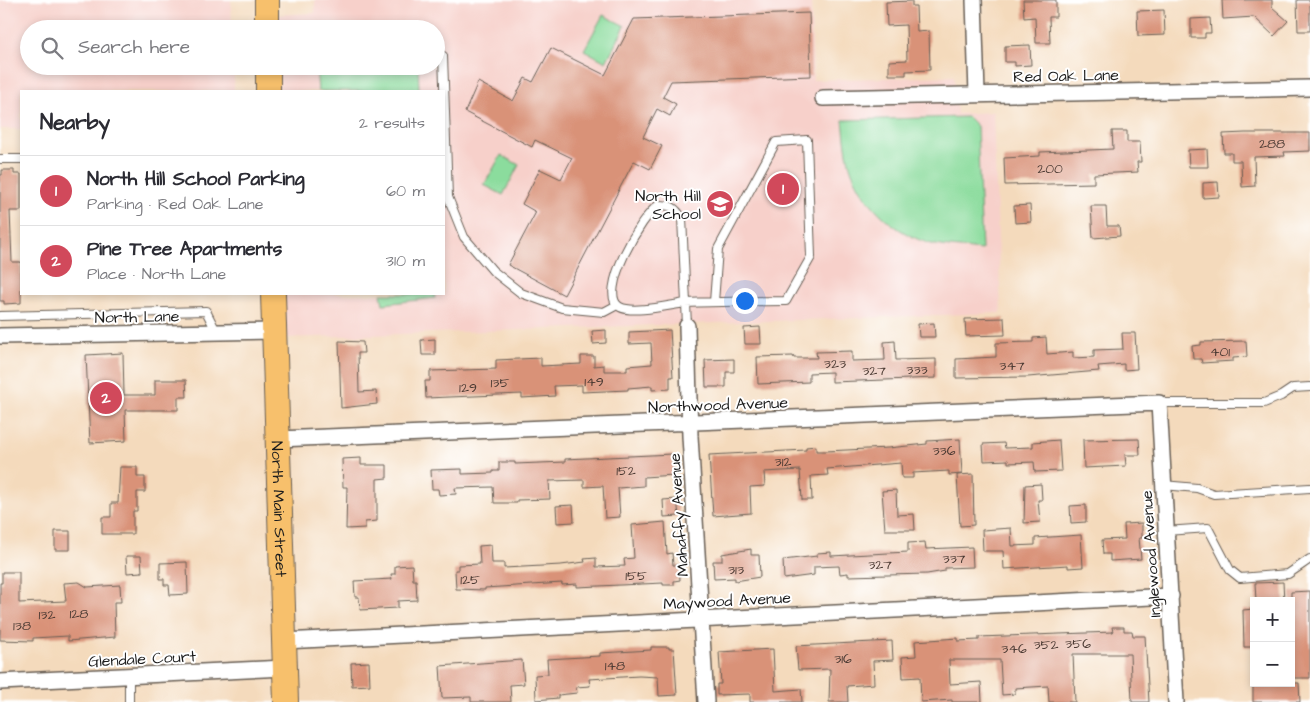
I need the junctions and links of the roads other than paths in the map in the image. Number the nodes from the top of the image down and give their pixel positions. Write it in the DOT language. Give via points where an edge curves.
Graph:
graph roads {
  1 [pos="267,0"];
  2 [pos="974,0"];
  3 [pos="267,20"];
  4 [pos="268,75"];
  5 [pos="444,75"];
  6 [pos="1310,88"];
  7 [pos="268,90"];
  8 [pos="444,90"];
  9 [pos="977,94"];
  10 [pos="823,98"];
  11 [pos="445,112"];
  12 [pos="20,159"];
  13 [pos="0,160"];
  14 [pos="714,302"];
  15 [pos="686,303"];
  16 [pos="617,305"];
  17 [pos="273,313"];
  18 [pos="0,316"];
  19 [pos="686,326"];
  20 [pos="217,333"];
  21 [pos="0,336"];
  22 [pos="1310,387"];
  23 [pos="1158,403"];
  24 [pos="690,423"];
  25 [pos="278,439"];
  26 [pos="1163,485"];
  27 [pos="1310,488"];
  28 [pos="1166,531"];
  29 [pos="1310,559"];
  30 [pos="1171,596"];
  31 [pos="703,618"];
  32 [pos="284,641"];
  33 [pos="285,668"];
  34 [pos="128,677"];
  35 [pos="0,682"];
  36 [pos="129,702"];
  37 [pos="286,702"];
  38 [pos="706,702"];
  39 [pos="1176,702"];
  1 -- 3 [label="main road"];
  2 -- 9 [label="street"];
  4 -- 7 [label="main road"];
  5 -- 8 [label="lane"];
  6 -- 9 [label="street, Red Oak Lane"];
  9 -- 10 [label="street, Red Oak Lane"];
  11 -- 16 [label="lane" via="448,196 464,237 493,271 521,293 562,308 604,312"];
  12 -- 13 [label="lane"];
  14 -- 14 [label="lane" via="718,249 776,142 807,140 811,257 786,301"];
  14 -- 15 [label="lane"];
  15 -- 16 [label="lane" via="632,310"];
  15 -- 16 [label="lane" via="682,218 676,208 659,205 647,213 614,278 612,293"];
  15 -- 19 [label="lane"];
  17 -- 20 [label="street, North Lane"];
  17 -- 25 [label="main road, North Main Street"];
  18 -- 20 [label="lane" via="206,311"];
  19 -- 24 [label="street, Mahaffy Avenue"];
  20 -- 21 [label="street, North Lane"];
  22 -- 23 [label="lane" via="1293,388 1264,403"];
  23 -- 24 [label="street, Northwood Avenue"];
  23 -- 26 [label="street, Inglewood Avenue"];
  24 -- 25 [label="street, Northwood Avenue"];
  24 -- 31 [label="street, Mahaffy Avenue"];
  25 -- 32 [label="main road, North Main Street"];
  26 -- 27 [label="lane" via="1197,488 1214,494"];
  26 -- 28 [label="street, Inglewood Avenue"];
  28 -- 29 [label="lane" via="1208,528 1230,570 1240,578 1288,574"];
  28 -- 30 [label="street, Inglewood Avenue"];
  30 -- 31 [label="street, Maywood Avenue"];
  30 -- 39 [label="street, Inglewood Avenue"];
  31 -- 32 [label="street, Maywood Avenue"];
  31 -- 38 [label="street, Mahaffy Avenue"];
  32 -- 33 [label="main road, North Main Street"];
  33 -- 34 [label="street, Glendale Court"];
  33 -- 37 [label="main road, North Main Street"];
  34 -- 35 [label="street, Glendale Court"];
  34 -- 36 [label="lane"];
}
